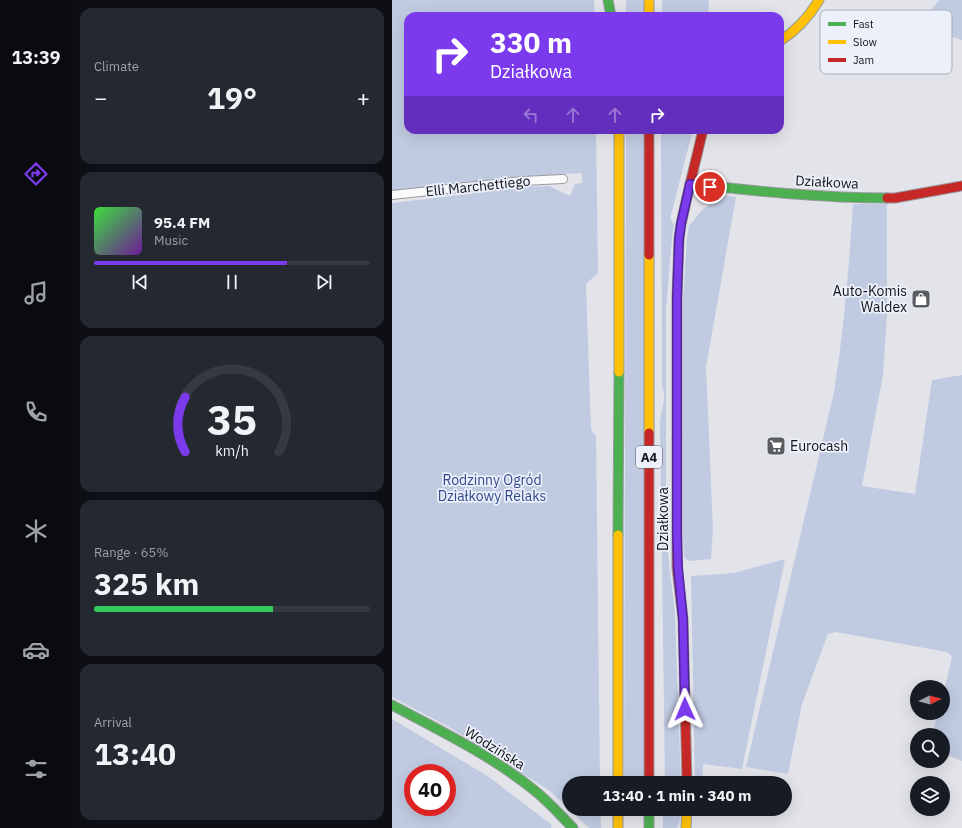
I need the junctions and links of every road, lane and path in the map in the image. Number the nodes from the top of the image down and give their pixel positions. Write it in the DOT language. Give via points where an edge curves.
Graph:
graph roads {
  1 [pos="608,0"];
  2 [pos="649,0"];
  3 [pos="819,0"];
  4 [pos="619,5"];
  5 [pos="610,12"];
  6 [pos="619,12"];
  7 [pos="649,12"];
  8 [pos="784,39"];
  9 [pos="619,134"];
  10 [pos="649,134"];
  11 [pos="702,134"];
  12 [pos="563,179"];
  13 [pos="690,184"];
  14 [pos="962,186"];
  15 [pos="392,195"];
  16 [pos="392,705"];
  17 [pos="618,776"];
  18 [pos="649,776"];
  19 [pos="687,776"];
  20 [pos="618,816"];
  21 [pos="687,816"];
  22 [pos="573,828"];
  23 [pos="618,828"];
  24 [pos="686,828"];
  1 -- 5 [label="main road"];
  2 -- 7 [label="main road"];
  3 -- 8 [label="main road" via="808,19"];
  4 -- 6 [label="main road"];
  9 -- 17 [label="main road, A4"];
  10 -- 18 [label="main road, A4"];
  11 -- 13 [label="main road, Działkowa"];
  12 -- 15 [label="street, Elli Marchettiego"];
  13 -- 14 [label="main road, Działkowa" via="840,198 894,198"];
  13 -- 19 [label="main road, Działkowa" via="679,239 677,298 678,568 683,619"];
  16 -- 22 [label="main road, Wodzińska" via="490,760 529,786"];
  20 -- 23 [label="main road"];
  21 -- 24 [label="main road"];
}
